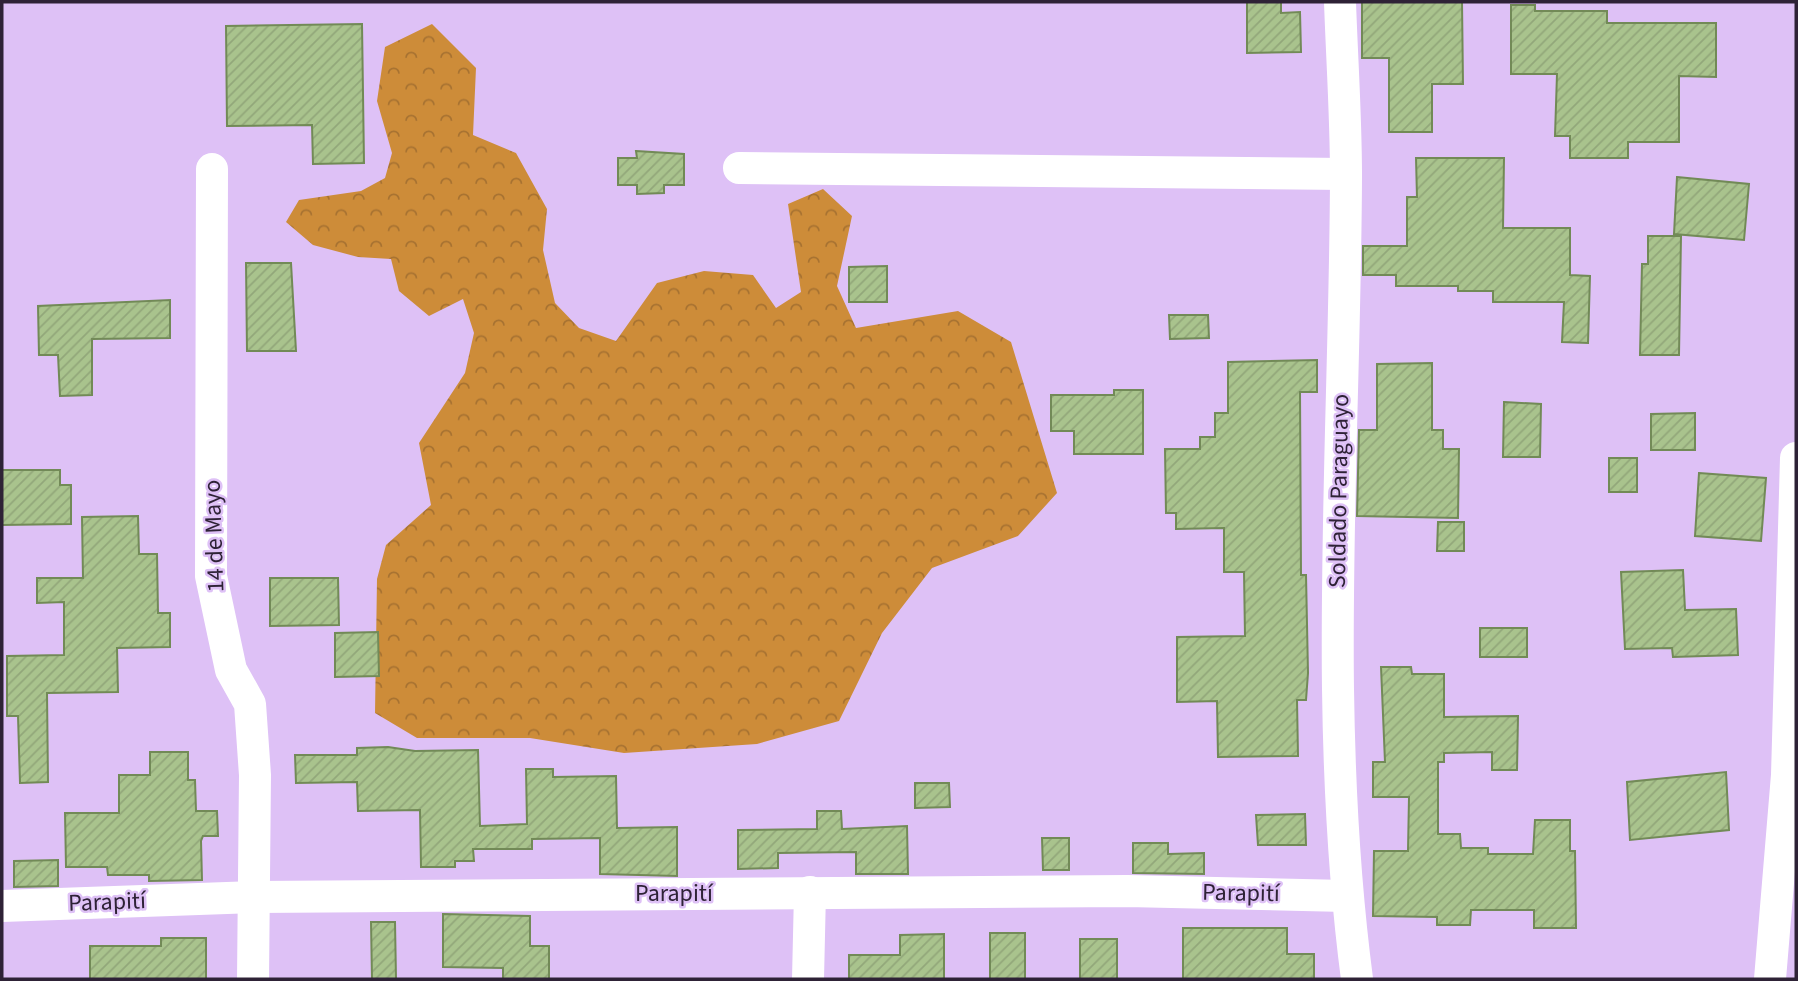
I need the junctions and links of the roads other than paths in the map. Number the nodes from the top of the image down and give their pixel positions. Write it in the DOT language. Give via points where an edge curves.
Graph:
graph roads {
  1 [pos="1340,2"];
  2 [pos="738,168"];
  3 [pos="212,169"];
  4 [pos="1346,174"];
  5 [pos="1796,458"];
  6 [pos="810,892"];
  7 [pos="1346,896"];
  8 [pos="255,897"];
  9 [pos="2,906"];
  10 [pos="253,979"];
  11 [pos="808,979"];
  12 [pos="1357,979"];
  13 [pos="1770,979"];
  1 -- 4 [label="street, Soldado Paraguayo"];
  2 -- 4 [label="street"];
  3 -- 8 [label="street, 14 de Mayo" via="211,576 231,670 250,704"];
  4 -- 7 [label="street, Soldado Paraguayo" via="1336,686"];
  5 -- 13 [label="street" via="1787,775"];
  6 -- 7 [label="street, Parapití"];
  6 -- 8 [label="street, Parapití"];
  6 -- 11 [label="street"];
  7 -- 12 [label="street, Soldado Paraguayo"];
  8 -- 9 [label="street, Parapití"];
  8 -- 10 [label="street, 14 de Mayo"];
}
